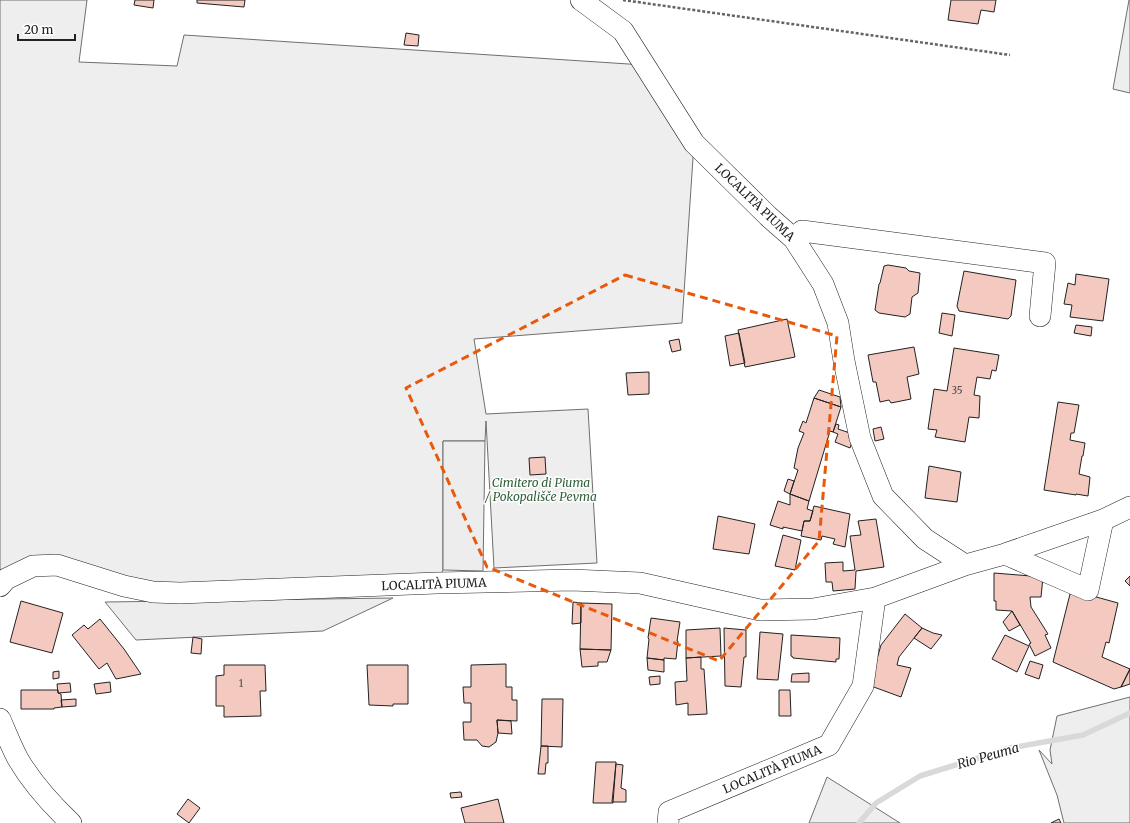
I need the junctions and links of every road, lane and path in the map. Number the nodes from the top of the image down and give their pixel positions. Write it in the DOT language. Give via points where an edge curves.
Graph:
graph roads {
  1 [pos="581,0"];
  2 [pos="622,0"];
  3 [pos="1010,55"];
  4 [pos="794,239"];
  5 [pos="1040,316"];
  6 [pos="1130,507"];
  7 [pos="1103,520"];
  8 [pos="1005,554"];
  9 [pos="965,565"];
  10 [pos="0,586"];
  11 [pos="875,598"];
  12 [pos="0,719"];
  13 [pos="72,823"];
  14 [pos="668,823"];
  1 -- 4 [label="street, LOCALITÀ PIUMA" via="623,31 694,143"];
  2 -- 3 [label="path"];
  4 -- 5 [label="street" via="802,231 1045,263"];
  4 -- 9 [label="street, LOCALITÀ PIUMA" via="823,284 838,323 860,438 884,496 925,539"];
  6 -- 7 [label="street, LOCALITÀ PIUMA"];
  7 -- 8 [label="street, LOCALITÀ PIUMA"];
  7 -- 8 [label="street" via="1088,590"];
  8 -- 9 [label="street, LOCALITÀ PIUMA"];
  9 -- 11 [label="street, LOCALITÀ PIUMA"];
  10 -- 11 [label="street, LOCALITÀ PIUMA" via="6,579 33,566 57,565 124,586 153,592 572,580 640,583 760,610 813,609"];
  11 -- 14 [label="street, LOCALITÀ PIUMA" via="863,686 829,745 669,812"];
  12 -- 13 [label="street" via="27,774 53,806"];
}
